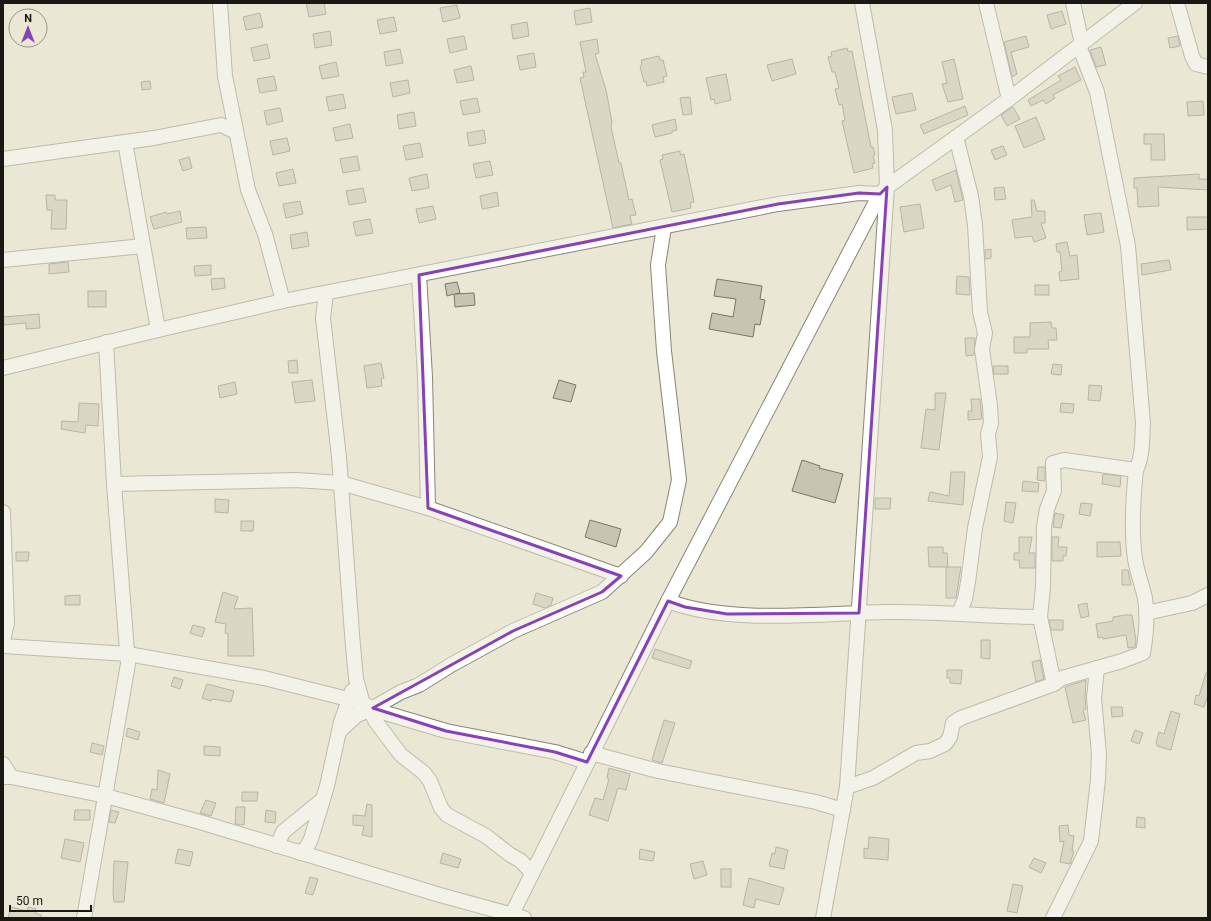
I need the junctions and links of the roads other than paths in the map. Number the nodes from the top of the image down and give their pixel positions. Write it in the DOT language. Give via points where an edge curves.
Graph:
graph roads {
  1 [pos="220,3"];
  2 [pos="862,3"];
  3 [pos="986,3"];
  4 [pos="1073,3"];
  5 [pos="1136,3"];
  6 [pos="1177,3"];
  7 [pos="1081,45"];
  8 [pos="1208,67"];
  9 [pos="1009,99"];
  10 [pos="231,105"];
  11 [pos="221,125"];
  12 [pos="236,132"];
  13 [pos="956,137"];
  14 [pos="125,142"];
  15 [pos="3,159"];
  16 [pos="883,190"];
  17 [pos="664,227"];
  18 [pos="143,246"];
  19 [pos="3,260"];
  20 [pos="419,275"];
  21 [pos="326,292"];
  22 [pos="302,297"];
  23 [pos="283,301"];
  24 [pos="322,318"];
  25 [pos="158,330"];
  26 [pos="106,342"];
  27 [pos="3,368"];
  28 [pos="1136,470"];
  29 [pos="341,483"];
  30 [pos="114,484"];
  31 [pos="428,508"];
  32 [pos="3,512"];
  33 [pos="621,576"];
  34 [pos="1208,595"];
  35 [pos="668,601"];
  36 [pos="859,613"];
  37 [pos="959,613"];
  38 [pos="1146,613"];
  39 [pos="1040,617"];
  40 [pos="3,641"];
  41 [pos="3,646"];
  42 [pos="128,654"];
  43 [pos="1097,668"];
  44 [pos="356,679"];
  45 [pos="1054,684"];
  46 [pos="348,699"];
  47 [pos="370,705"];
  48 [pos="341,730"];
  49 [pos="589,757"];
  50 [pos="3,764"];
  51 [pos="7,777"];
  52 [pos="847,787"];
  53 [pos="106,796"];
  54 [pos="322,800"];
  55 [pos="843,810"];
  56 [pos="277,846"];
  57 [pos="300,853"];
  58 [pos="532,873"];
  59 [pos="515,917"];
  60 [pos="84,918"];
  61 [pos="823,918"];
  62 [pos="1053,918"];
  1 -- 10 [label="street" via="222,57"];
  2 -- 16 [label="street" via="885,130"];
  3 -- 9 [label="street"];
  4 -- 7 [label="street"];
  5 -- 7 [label="street"];
  6 -- 8 [label="street" via="1192,56 1196,64"];
  7 -- 9 [label="street"];
  7 -- 28 [label="street" via="1097,92 1128,246 1143,423 1139,464"];
  9 -- 13 [label="street"];
  10 -- 11 [label="street"];
  10 -- 12 [label="street"];
  11 -- 12 [label="street"];
  11 -- 14 [label="street"];
  12 -- 23 [label="street" via="248,190 265,234"];
  13 -- 16 [label="street"];
  13 -- 37 [label="street" via="971,196 975,225 980,312 985,333 982,349 991,423 988,434 990,457 975,528 967,588"];
  14 -- 15 [label="street"];
  14 -- 18 [label="street"];
  16 -- 17 [label="street" via="778,204"];
  16 -- 35 [label="street"];
  16 -- 36 [label="street"];
  17 -- 20 [label="street"];
  17 -- 33 [label="street" via="658,265 664,351 679,480 670,522 646,552"];
  18 -- 19 [label="street"];
  18 -- 25 [label="street"];
  20 -- 21 [label="street"];
  20 -- 31 [label="street" via="425,377"];
  21 -- 22 [label="street"];
  21 -- 24 [label="street"];
  22 -- 23 [label="street"];
  22 -- 24 [label="street"];
  23 -- 25 [label="street"];
  24 -- 29 [label="street"];
  25 -- 26 [label="street"];
  26 -- 27 [label="street"];
  26 -- 30 [label="street"];
  28 -- 38 [label="street" via="1133,502 1134,546"];
  28 -- 39 [label="street" via="1064,460 1053,463 1054,491 1044,527"];
  29 -- 30 [label="street" via="296,480"];
  29 -- 31 [label="street"];
  29 -- 44 [label="street"];
  30 -- 42 [label="street"];
  31 -- 33 [label="street"];
  32 -- 40 [label="street" via="7,616"];
  33 -- 47 [label="street" via="602,592 513,631 419,685"];
  34 -- 38 [label="street" via="1192,603"];
  35 -- 36 [label="street" via="685,607 727,614"];
  35 -- 49 [label="street"];
  36 -- 37 [label="street"];
  36 -- 52 [label="street"];
  37 -- 39 [label="street"];
  38 -- 43 [label="street" via="1143,653"];
  39 -- 45 [label="street"];
  41 -- 42 [label="street"];
  42 -- 46 [label="street" via="264,678"];
  42 -- 53 [label="street" via="126,684"];
  43 -- 45 [label="street" via="1062,678"];
  43 -- 62 [label="street" via="1094,698 1099,754 1091,841"];
  44 -- 46 [label="street"];
  44 -- 47 [label="street"];
  45 -- 52 [label="street" via="961,718 953,723 950,737 945,744 930,751 916,753 873,778"];
  46 -- 47 [label="street"];
  46 -- 48 [label="street"];
  47 -- 48 [label="street"];
  47 -- 49 [label="street" via="446,731"];
  47 -- 58 [label="street" via="376,722 401,755 430,781 441,808 447,815 486,836 521,860"];
  48 -- 54 [label="street"];
  49 -- 55 [label="street" via="816,802"];
  49 -- 58 [label="street"];
  50 -- 51 [label="street"];
  51 -- 53 [label="street"];
  52 -- 55 [label="street"];
  53 -- 56 [label="street"];
  53 -- 60 [label="street"];
  54 -- 56 [label="street" via="283,832"];
  54 -- 57 [label="street" via="311,839"];
  55 -- 61 [label="street"];
  56 -- 57 [label="street"];
  57 -- 59 [label="street"];
  58 -- 59 [label="street"];
}
